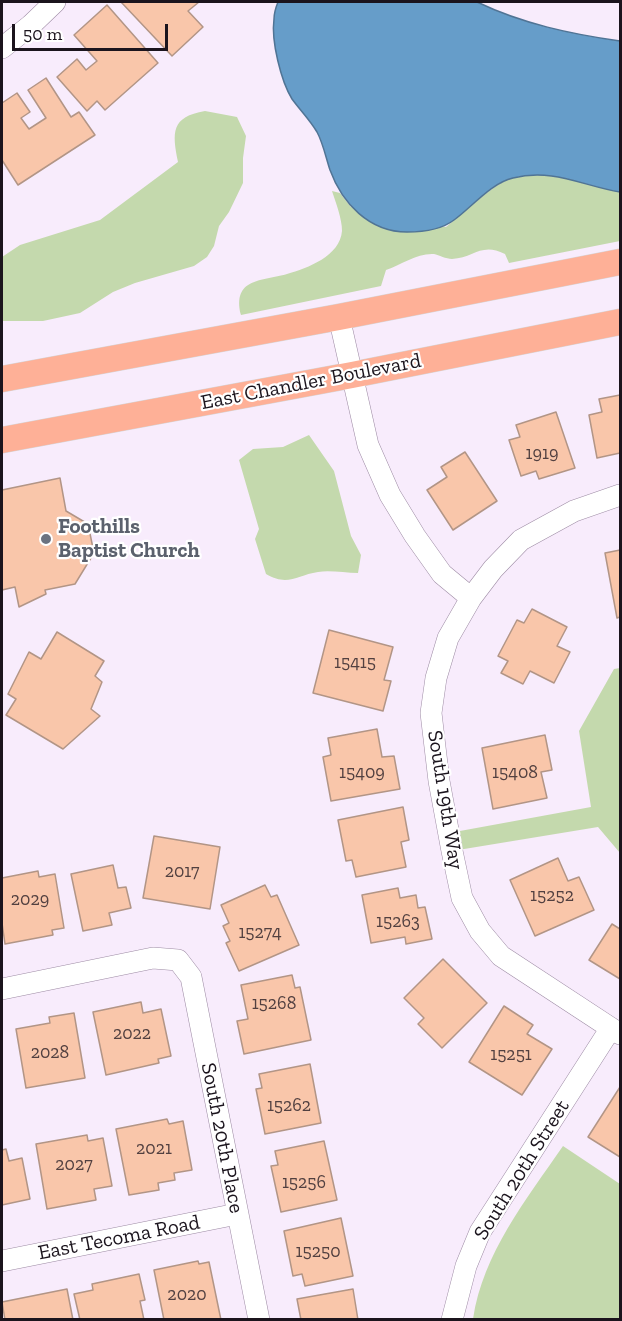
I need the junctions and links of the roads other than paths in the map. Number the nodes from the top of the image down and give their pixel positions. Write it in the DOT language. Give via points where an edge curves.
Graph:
graph roads {
  1 [pos="55,2"];
  2 [pos="2,48"];
  3 [pos="621,262"];
  4 [pos="339,317"];
  5 [pos="621,322"];
  6 [pos="351,375"];
  7 [pos="2,380"];
  8 [pos="2,440"];
  9 [pos="621,495"];
  10 [pos="471,598"];
  11 [pos="2,989"];
  12 [pos="616,1031"];
  13 [pos="237,1214"];
  14 [pos="2,1261"];
  15 [pos="259,1320"];
  16 [pos="452,1320"];
  1 -- 2 [label="street"];
  3 -- 4 [label="main road"];
  4 -- 6 [label="street"];
  4 -- 7 [label="main road"];
  5 -- 6 [label="main road, East Chandler Boulevard"];
  6 -- 8 [label="main road, East Chandler Boulevard"];
  6 -- 10 [label="street" via="368,445 390,495 442,574"];
  9 -- 10 [label="street, South 19th Way" via="574,511 521,540"];
  10 -- 12 [label="street, South 19th Way" via="448,638 431,713 438,781 462,898 480,931 501,956"];
  11 -- 13 [label="street, South 20th Place" via="153,958 178,960 191,977"];
  12 -- 16 [label="street, South 20th Street" via="480,1232 466,1266"];
  13 -- 14 [label="street, East Tecoma Road"];
  13 -- 15 [label="street, South 20th Place"];
}
